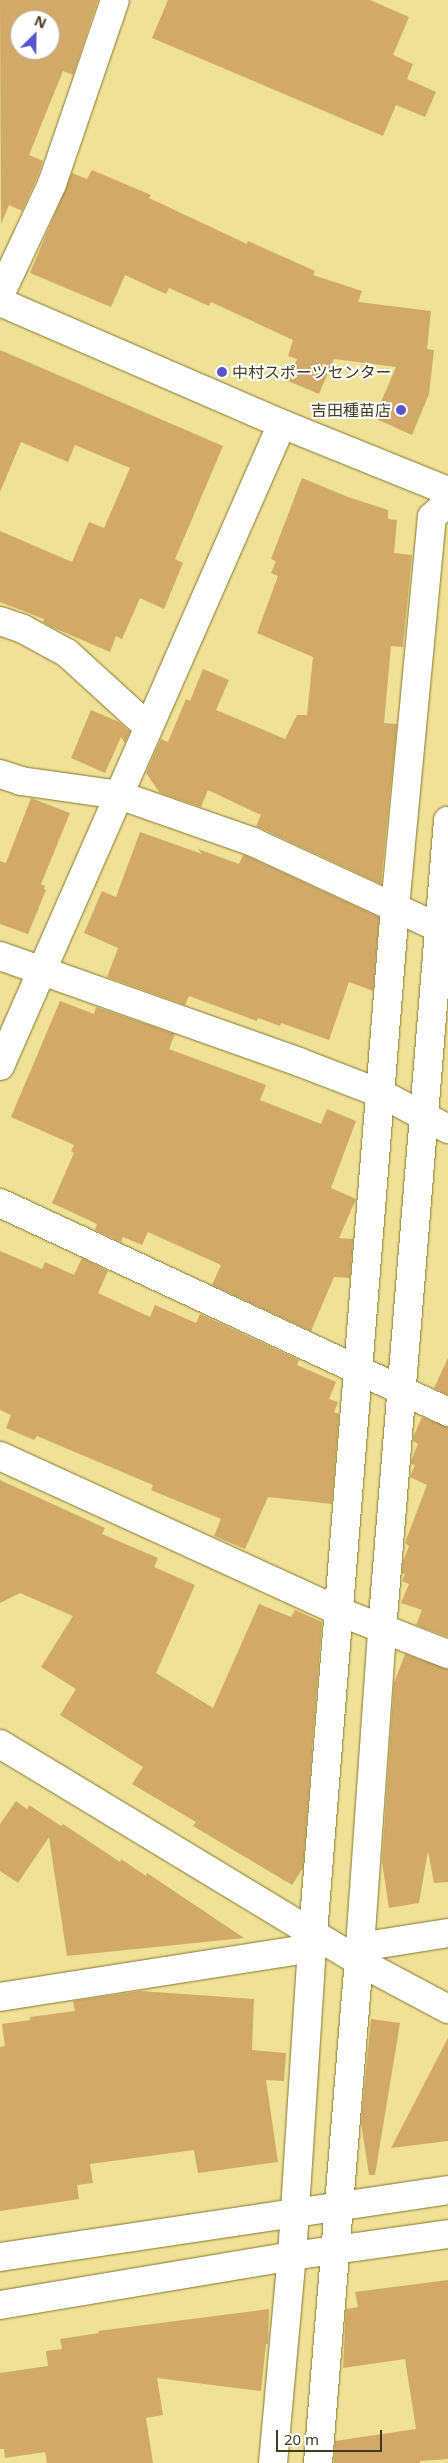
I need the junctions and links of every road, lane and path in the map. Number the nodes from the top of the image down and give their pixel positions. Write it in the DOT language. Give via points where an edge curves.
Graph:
graph roads {
  1 [pos="115,0"];
  2 [pos="0,295"];
  3 [pos="0,302"];
  4 [pos="282,424"];
  5 [pos="448,491"];
  6 [pos="448,502"];
  7 [pos="0,621"];
  8 [pos="148,727"];
  9 [pos="0,774"];
  10 [pos="119,795"];
  11 [pos="448,821"];
  12 [pos="395,907"];
  13 [pos="444,930"];
  14 [pos="0,956"];
  15 [pos="43,971"];
  16 [pos="0,1066"];
  17 [pos="382,1094"];
  18 [pos="424,1115"];
  19 [pos="448,1129"];
  20 [pos="0,1203"];
  21 [pos="357,1370"];
  22 [pos="401,1390"];
  23 [pos="448,1412"];
  24 [pos="0,1456"];
  25 [pos="340,1612"];
  26 [pos="382,1630"];
  27 [pos="448,1654"];
  28 [pos="0,1744"];
  29 [pos="448,1933"];
  30 [pos="313,1940"];
  31 [pos="359,1954"];
  32 [pos="0,1997"];
  33 [pos="448,2010"];
  34 [pos="448,2190"];
  35 [pos="338,2206"];
  36 [pos="294,2212"];
  37 [pos="448,2234"];
  38 [pos="333,2252"];
  39 [pos="292,2256"];
  40 [pos="0,2257"];
  41 [pos="0,2305"];
  42 [pos="273,2463"];
  43 [pos="318,2463"];
  1 -- 2 [label="street" via="52,184"];
  3 -- 4 [label="street"];
  4 -- 5 [label="street"];
  4 -- 8 [label="street"];
  6 -- 12 [label="street" via="432,517"];
  7 -- 8 [label="street" via="23,629 67,653"];
  8 -- 10 [label="street"];
  9 -- 10 [label="street" via="21,781"];
  10 -- 12 [label="street" via="253,842"];
  10 -- 15 [label="street"];
  11 -- 13 [label="street"];
  12 -- 13 [label="street"];
  12 -- 17 [label="street"];
  13 -- 18 [label="street"];
  14 -- 15 [label="street"];
  15 -- 16 [label="street"];
  15 -- 17 [label="street"];
  17 -- 18 [label="street"];
  17 -- 21 [label="street"];
  18 -- 19 [label="street"];
  18 -- 22 [label="street"];
  20 -- 21 [label="street"];
  21 -- 22 [label="street"];
  21 -- 25 [label="street"];
  22 -- 23 [label="street"];
  22 -- 26 [label="street"];
  24 -- 25 [label="street"];
  25 -- 26 [label="street"];
  25 -- 30 [label="street"];
  26 -- 27 [label="street"];
  26 -- 31 [label="street"];
  28 -- 30 [label="street"];
  29 -- 31 [label="street"];
  30 -- 31 [label="street"];
  30 -- 32 [label="street"];
  30 -- 36 [label="street"];
  31 -- 33 [label="street"];
  31 -- 35 [label="street"];
  34 -- 35 [label="street"];
  35 -- 36 [label="street"];
  35 -- 38 [label="street"];
  36 -- 39 [label="street"];
  36 -- 40 [label="street"];
  37 -- 38 [label="street"];
  38 -- 39 [label="street"];
  38 -- 43 [label="street"];
  39 -- 41 [label="street"];
  39 -- 42 [label="street"];
}
